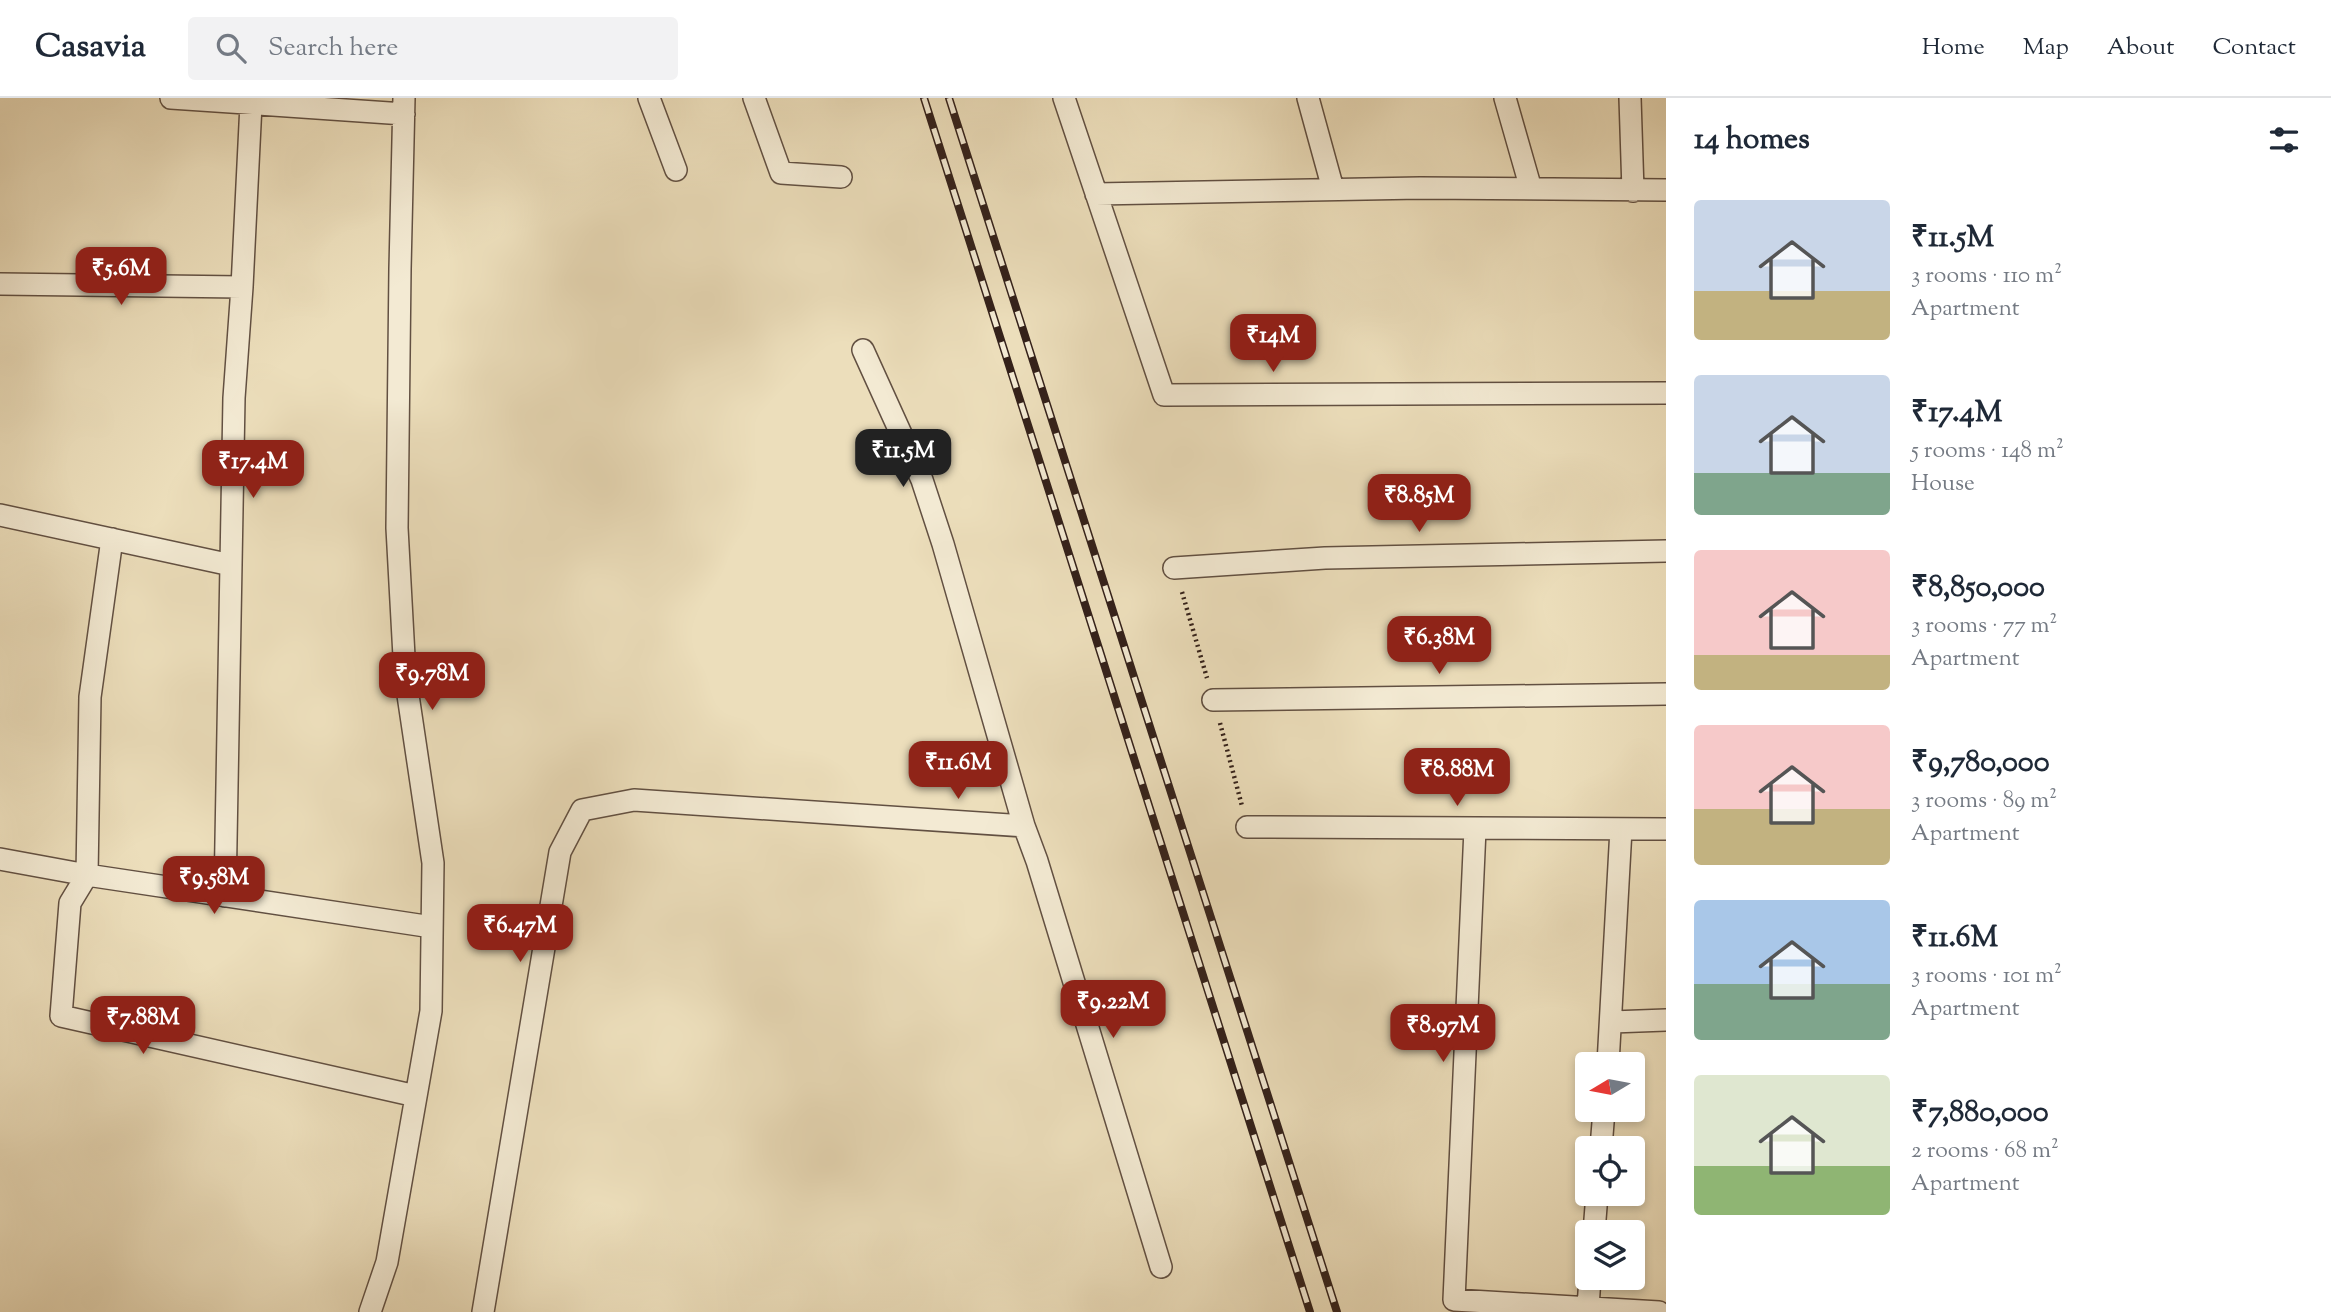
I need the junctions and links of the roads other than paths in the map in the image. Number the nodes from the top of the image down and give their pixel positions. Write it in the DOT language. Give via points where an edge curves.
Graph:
graph roads {
  1 [pos="171,98"];
  2 [pos="649,98"];
  3 [pos="754,98"];
  4 [pos="1064,98"];
  5 [pos="1308,98"];
  6 [pos="1505,98"];
  7 [pos="1630,98"];
  8 [pos="251,104"];
  9 [pos="404,106"];
  10 [pos="676,170"];
  11 [pos="841,177"];
  12 [pos="1333,189"];
  13 [pos="1531,189"];
  14 [pos="1666,190"];
  15 [pos="1633,191"];
  16 [pos="1096,194"];
  17 [pos="0,284"];
  18 [pos="242,287"];
  19 [pos="863,351"];
  20 [pos="1666,393"];
  21 [pos="0,515"];
  22 [pos="112,539"];
  23 [pos="1666,551"];
  24 [pos="231,565"];
  25 [pos="1174,568"];
  26 [pos="1666,694"];
  27 [pos="1213,699"];
  28 [pos="1024,826"];
  29 [pos="1247,827"];
  30 [pos="1475,829"];
  31 [pos="1621,830"];
  32 [pos="1666,830"];
  33 [pos="0,859"];
  34 [pos="87,875"];
  35 [pos="225,896"];
  36 [pos="432,927"];
  37 [pos="1666,1020"];
  38 [pos="1612,1021"];
  39 [pos="1609,1052"];
  40 [pos="416,1096"];
  41 [pos="1161,1267"];
  42 [pos="1589,1290"];
  43 [pos="1588,1307"];
  44 [pos="370,1312"];
  45 [pos="483,1312"];
  46 [pos="1659,1312"];
  1 -- 8 [label="street"];
  2 -- 10 [label="street"];
  3 -- 11 [label="street" via="781,173"];
  4 -- 16 [label="street"];
  5 -- 12 [label="street"];
  6 -- 13 [label="street"];
  7 -- 15 [label="street"];
  8 -- 9 [label="street"];
  8 -- 18 [label="street"];
  9 -- 36 [label="street" via="397,528 405,675 433,863"];
  12 -- 13 [label="street"];
  12 -- 16 [label="street"];
  13 -- 15 [label="street"];
  14 -- 15 [label="street"];
  16 -- 20 [label="street" via="1164,396"];
  17 -- 18 [label="street"];
  18 -- 24 [label="street" via="234,398"];
  19 -- 28 [label="street" via="926,493"];
  21 -- 22 [label="street"];
  22 -- 24 [label="street"];
  22 -- 34 [label="street" via="90,697"];
  23 -- 25 [label="street" via="1325,558"];
  24 -- 35 [label="street"];
  26 -- 27 [label="street"];
  28 -- 41 [label="street"];
  28 -- 45 [label="street" via="634,800 582,810 560,852"];
  29 -- 30 [label="street"];
  30 -- 31 [label="street"];
  30 -- 43 [label="street" via="1454,1300"];
  31 -- 32 [label="street"];
  31 -- 38 [label="street"];
  33 -- 34 [label="street"];
  34 -- 35 [label="street"];
  34 -- 40 [label="street" via="70,903 61,1016"];
  35 -- 36 [label="street"];
  36 -- 40 [label="street" via="431,1012"];
  37 -- 38 [label="street"];
  38 -- 39 [label="street"];
  40 -- 44 [label="street" via="387,1262"];
  42 -- 43 [label="street"];
  43 -- 46 [label="street"];
}
